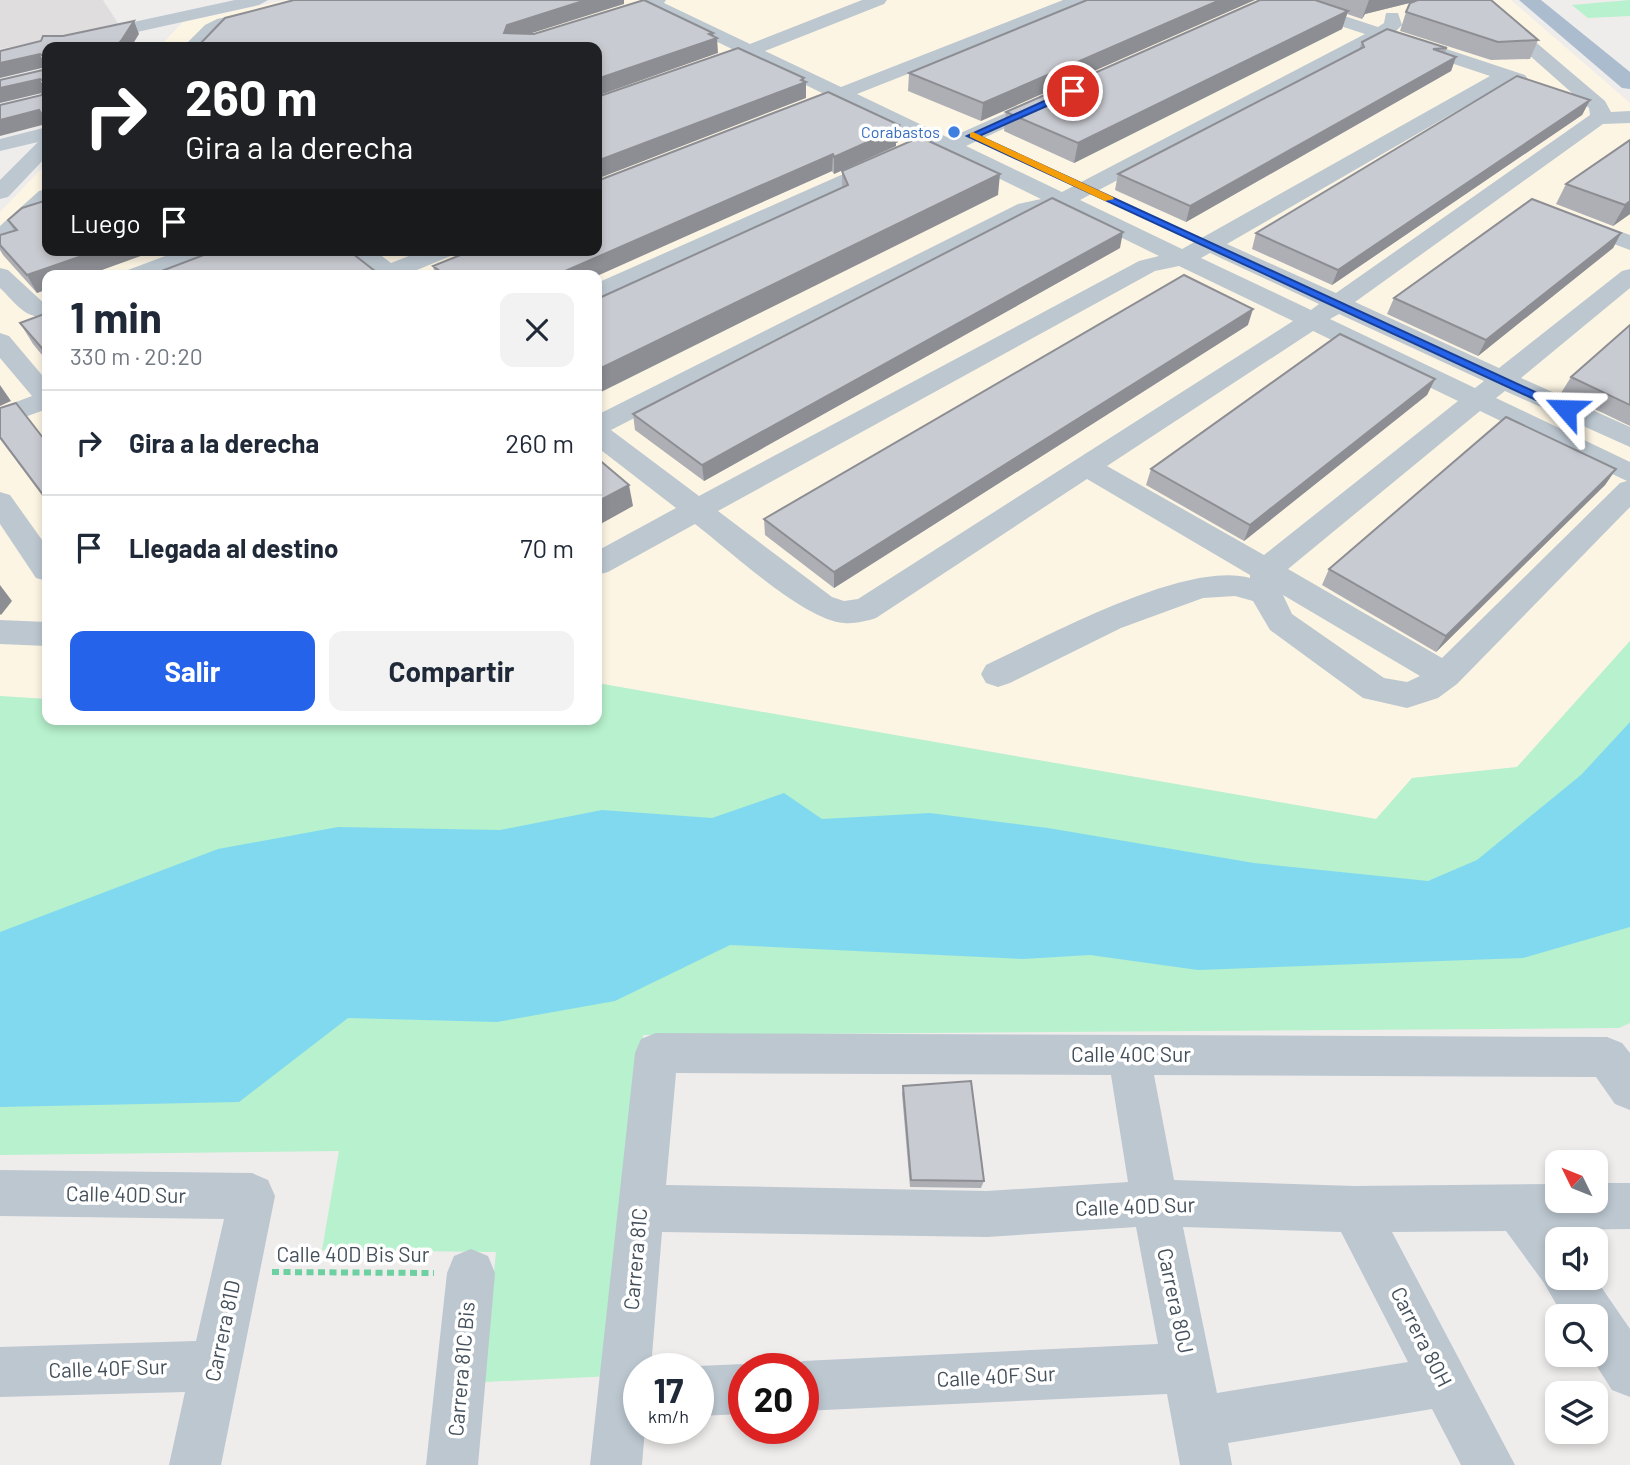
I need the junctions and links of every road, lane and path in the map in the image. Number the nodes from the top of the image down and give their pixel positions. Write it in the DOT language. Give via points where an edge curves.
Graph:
graph roads {
  1 [pos="259,0"];
  2 [pos="326,0"];
  3 [pos="676,0"];
  4 [pos="878,0"];
  5 [pos="1079,0"];
  6 [pos="1316,0"];
  7 [pos="1476,0"];
  8 [pos="1529,0"];
  9 [pos="1548,0"];
  10 [pos="1272,2"];
  11 [pos="654,3"];
  12 [pos="221,4"];
  13 [pos="1413,9"];
  14 [pos="156,17"];
  15 [pos="1380,25"];
  16 [pos="58,42"];
  17 [pos="144,42"];
  18 [pos="197,42"];
  19 [pos="42,46"];
  20 [pos="760,47"];
  21 [pos="0,57"];
  22 [pos="711,65"];
  23 [pos="1630,66"];
  24 [pos="1480,67"];
  25 [pos="1504,75"];
  26 [pos="1048,81"];
  27 [pos="1630,83"];
  28 [pos="861,85"];
  29 [pos="1073,91"];
  30 [pos="839,94"];
  31 [pos="1010,98"];
  32 [pos="814,104"];
  33 [pos="1598,112"];
  34 [pos="1630,115"];
  35 [pos="42,134"];
  36 [pos="947,135"];
  37 [pos="972,136"];
  38 [pos="920,141"];
  39 [pos="0,145"];
  40 [pos="42,149"];
  41 [pos="1315,160"];
  42 [pos="1086,189"];
  43 [pos="0,192"];
  44 [pos="1498,192"];
  45 [pos="1048,195"];
  46 [pos="42,200"];
  47 [pos="1523,202"];
  48 [pos="1136,211"];
  49 [pos="1548,211"];
  50 [pos="1630,222"];
  51 [pos="0,238"];
  52 [pos="1620,239"];
  53 [pos="1209,245"];
  54 [pos="187,256"];
  55 [pos="366,256"];
  56 [pos="430,256"];
  57 [pos="1153,257"];
  58 [pos="1182,258"];
  59 [pos="149,270"];
  60 [pos="382,270"];
  61 [pos="397,270"];
  62 [pos="0,275"];
  63 [pos="1630,276"];
  64 [pos="602,290"];
  65 [pos="1337,304"];
  66 [pos="42,309"];
  67 [pos="1311,320"];
  68 [pos="0,325"];
  69 [pos="0,341"];
  70 [pos="1502,380"];
  71 [pos="42,393"];
  72 [pos="1477,400"];
  73 [pos="42,401"];
  74 [pos="0,418"];
  75 [pos="602,423"];
  76 [pos="602,437"];
  77 [pos="1630,439"];
  78 [pos="1086,466"];
  79 [pos="1630,473"];
  80 [pos="1630,490"];
  81 [pos="0,502"];
  82 [pos="697,510"];
  83 [pos="42,517"];
  84 [pos="18,528"];
  85 [pos="602,561"];
  86 [pos="42,562"];
  87 [pos="1266,582"];
  88 [pos="0,632"];
  89 [pos="42,634"];
  90 [pos="998,674"];
  91 [pos="1445,675"];
  92 [pos="656,1053"];
  93 [pos="1129,1055"];
  94 [pos="1618,1073"];
  95 [pos="0,1193"];
  96 [pos="252,1196"];
  97 [pos="1155,1203"];
  98 [pos="1630,1206"];
  99 [pos="1518,1207"];
  100 [pos="640,1209"];
  101 [pos="1354,1209"];
  102 [pos="1545,1246"];
  103 [pos="236,1272"];
  104 [pos="471,1273"];
  105 [pos="1608,1340"];
  106 [pos="633,1353"];
  107 [pos="216,1366"];
  108 [pos="1189,1368"];
  109 [pos="0,1372"];
  110 [pos="1630,1372"];
  111 [pos="1444,1382"];
  112 [pos="819,1385"];
  113 [pos="623,1432"];
  114 [pos="1202,1443"];
  115 [pos="195,1465"];
  116 [pos="452,1465"];
  117 [pos="616,1465"];
  118 [pos="1489,1465"];
  1 -- 12 [label="street"];
  2 -- 18 [label="street" via="223,23"];
  3 -- 20 [label="street"];
  4 -- 20 [label="street"];
  5 -- 28 [label="street"];
  6 -- 15 [label="street"];
  7 -- 33 [label="street"];
  8 -- 27 [label="main road"];
  9 -- 23 [label="main road"];
  10 -- 15 [label="street"];
  11 -- 20 [label="street"];
  12 -- 14 [label="street"];
  13 -- 15 [label="street"];
  14 -- 16 [label="street"];
  14 -- 17 [label="street"];
  15 -- 24 [label="street"];
  15 -- 42 [label="street"];
  15 -- 45 [label="street"];
  19 -- 21 [label="street"];
  20 -- 22 [label="street"];
  20 -- 28 [label="street"];
  20 -- 30 [label="street"];
  24 -- 25 [label="street"];
  24 -- 41 [label="street"];
  25 -- 33 [label="street"];
  25 -- 53 [label="street"];
  26 -- 31 [label="street"];
  28 -- 30 [label="street"];
  28 -- 36 [label="street"];
  29 -- 37 [label="street"];
  30 -- 32 [label="street"];
  30 -- 38 [label="street"];
  33 -- 34 [label="street"];
  33 -- 44 [label="street"];
  35 -- 39 [label="street"];
  36 -- 37 [label="street"];
  36 -- 38 [label="street"];
  36 -- 45 [label="street"];
  37 -- 45 [label="street"];
  38 -- 64 [label="street"];
  40 -- 43 [label="street"];
  42 -- 45 [label="street"];
  42 -- 48 [label="street"];
  44 -- 47 [label="street"];
  44 -- 65 [label="street"];
  45 -- 57 [label="street"];
  45 -- 75 [label="street"];
  46 -- 51 [label="street"];
  49 -- 52 [label="street"];
  50 -- 52 [label="street"];
  53 -- 57 [label="street" via="1185,234"];
  53 -- 58 [label="street"];
  53 -- 65 [label="street"];
  54 -- 59 [label="street"];
  55 -- 60 [label="street"];
  56 -- 61 [label="street"];
  57 -- 58 [label="street"];
  57 -- 82 [label="street"];
  58 -- 67 [label="street"];
  62 -- 66 [label="street"];
  63 -- 70 [label="street"];
  65 -- 67 [label="street"];
  65 -- 70 [label="street"];
  66 -- 68 [label="street"];
  67 -- 72 [label="street"];
  67 -- 78 [label="street"];
  69 -- 71 [label="street"];
  70 -- 72 [label="street"];
  70 -- 77 [label="street"];
  72 -- 79 [label="street"];
  72 -- 87 [label="street"];
  73 -- 74 [label="street"];
  76 -- 82 [label="street"];
  78 -- 82 [label="street" via="865,610 844,612 821,605"];
  78 -- 87 [label="street"];
  80 -- 91 [label="street"];
  81 -- 84 [label="street"];
  82 -- 85 [label="street"];
  83 -- 84 [label="street"];
  84 -- 86 [label="street"];
  87 -- 90 [label="street" via="1200,587 1111,620"];
  87 -- 91 [label="street"];
  87 -- 91 [label="street" via="1271,610 1281,622 1375,689 1407,695 1426,689"];
  88 -- 89 [label="street"];
  92 -- 93 [label="street, Calle 40C Sur"];
  92 -- 100 [label="street, Carrera 81C"];
  93 -- 94 [label="street, Calle 40C Sur"];
  93 -- 97 [label="street, Carrera 80J"];
  95 -- 96 [label="street, Calle 40D Sur"];
  96 -- 103 [label="street, Carrera 81D"];
  97 -- 100 [label="street, Calle 40D Sur" via="987,1214"];
  97 -- 101 [label="street, Calle 40D Sur"];
  97 -- 108 [label="street, Carrera 80J"];
  98 -- 99 [label="street, Calle 40D Sur"];
  99 -- 101 [label="street, Calle 40D Sur"];
  99 -- 102 [label="street"];
  100 -- 106 [label="street, Carrera 81C"];
  101 -- 111 [label="street, Carrera 80H"];
  103 -- 104 [label="path, Calle 40D Bis Sur"];
  103 -- 107 [label="street, Carrera 81D"];
  104 -- 116 [label="street, Carrera 81C Bis"];
  105 -- 110 [label="street"];
  107 -- 109 [label="street, Calle 40F Sur"];
  107 -- 115 [label="street, Carrera 81D"];
  108 -- 112 [label="street, Calle 40F Sur"];
  108 -- 114 [label="street, Carrera 80J"];
  111 -- 114 [label="street"];
  111 -- 118 [label="street, Carrera 80H"];
  113 -- 117 [label="street, Carrera 81C"];
}
